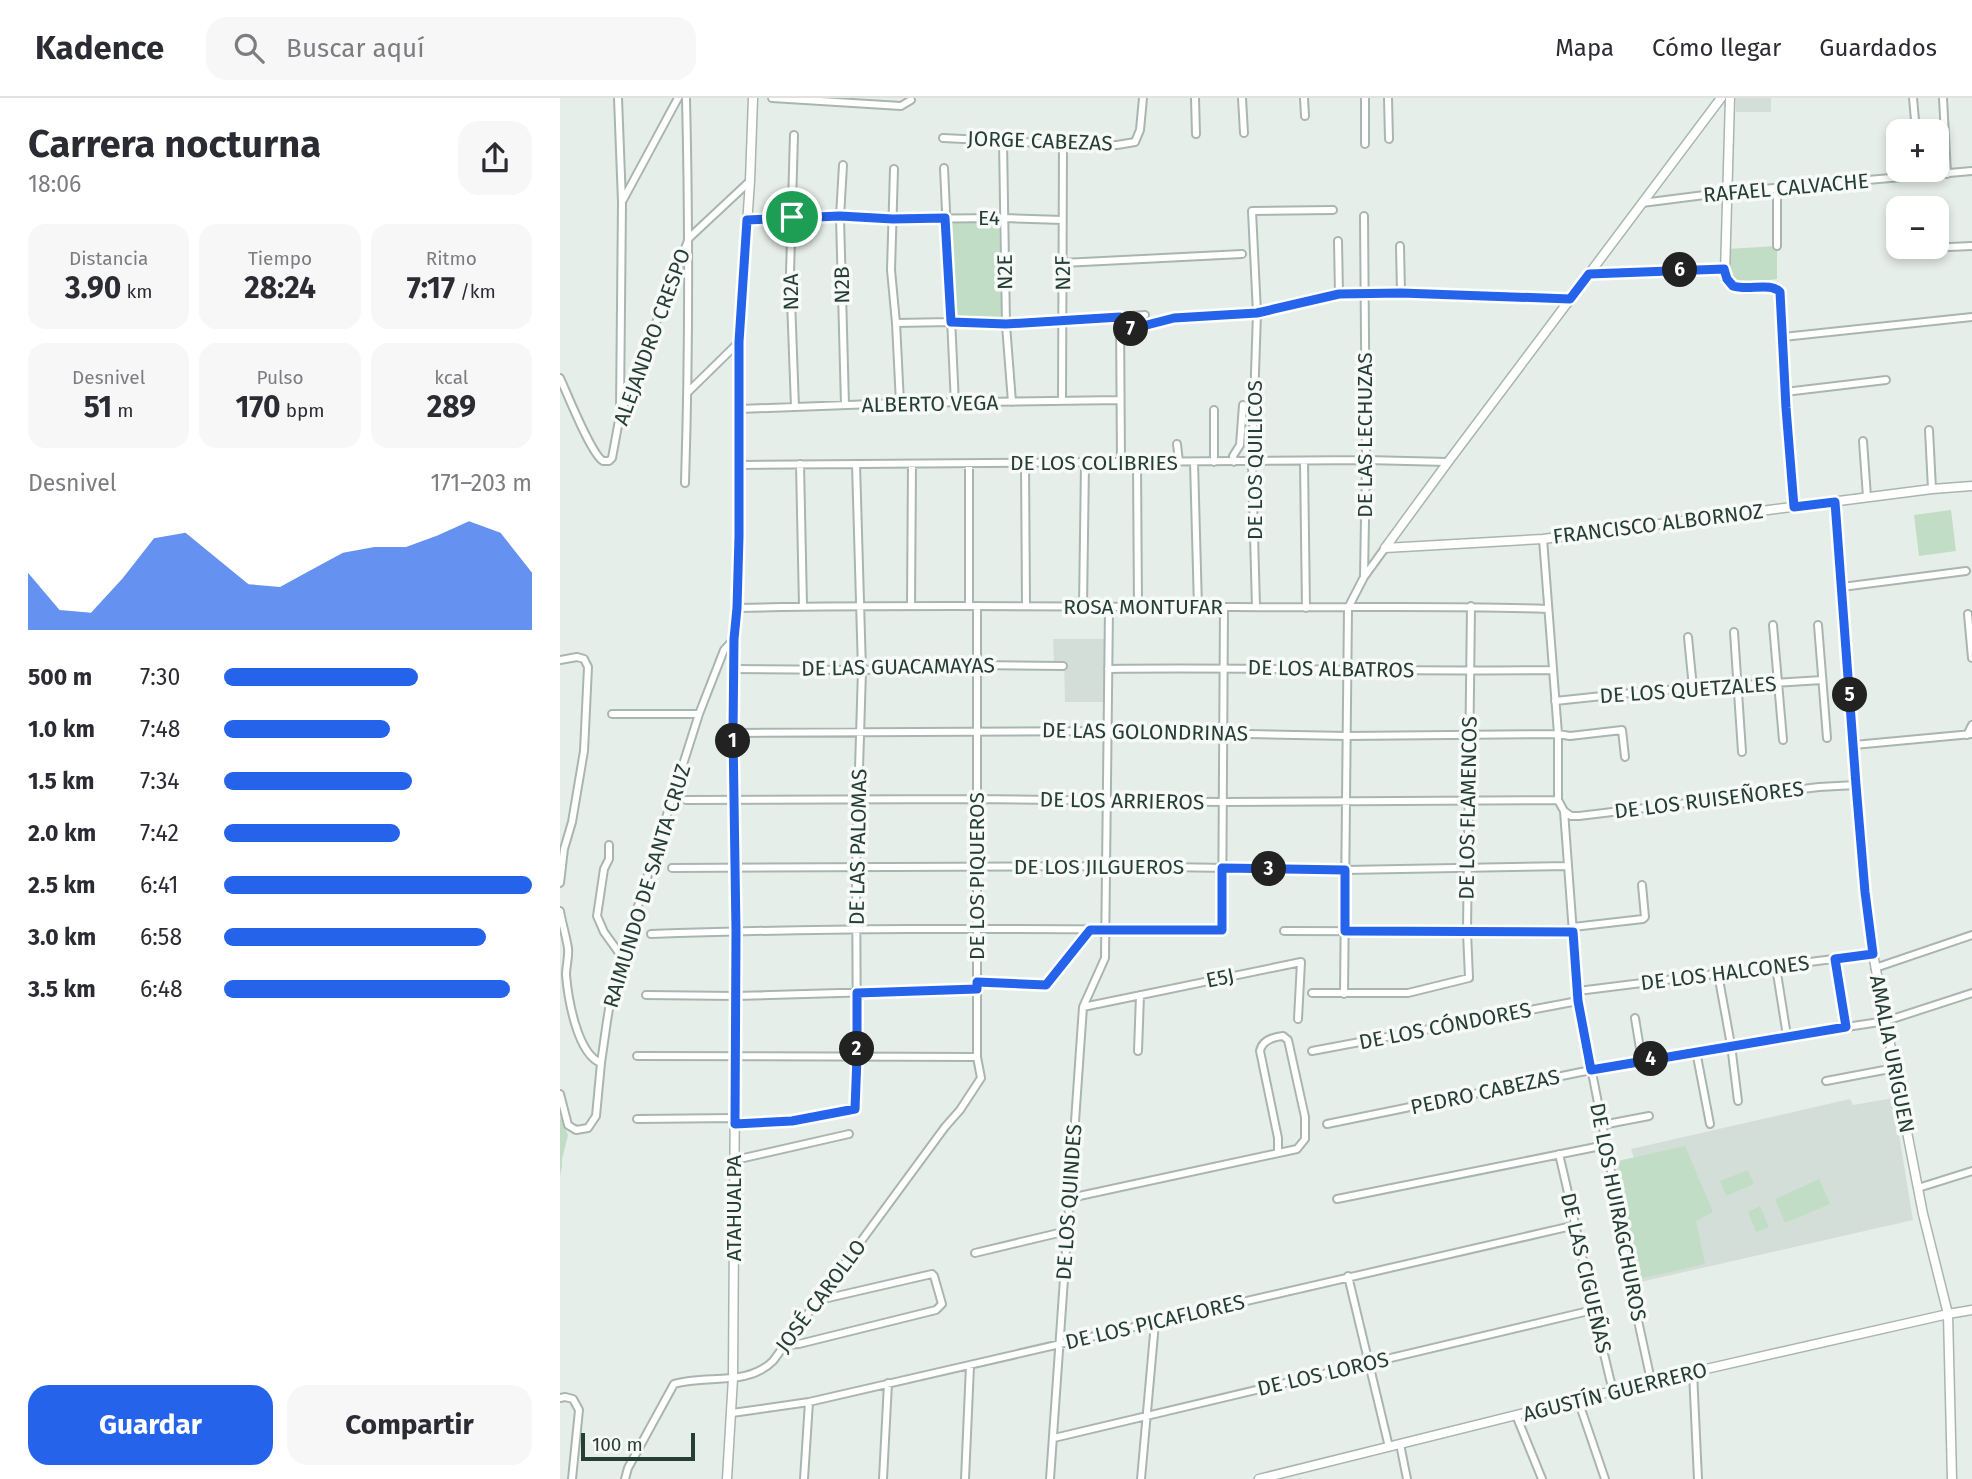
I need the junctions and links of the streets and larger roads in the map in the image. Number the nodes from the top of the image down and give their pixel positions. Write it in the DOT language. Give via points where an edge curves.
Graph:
graph roads {
  1 [pos="678,98"];
  2 [pos="687,98"];
  3 [pos="753,98"];
  4 [pos="763,98"];
  5 [pos="772,98"];
  6 [pos="1143,98"];
  7 [pos="1195,98"];
  8 [pos="1242,98"];
  9 [pos="1304,98"];
  10 [pos="1365,98"];
  11 [pos="1388,98"];
  12 [pos="1721,98"];
  13 [pos="1730,98"];
  14 [pos="1913,98"];
  15 [pos="1943,98"];
  16 [pos="618,99"];
  17 [pos="805,99"];
  18 [pos="911,100"];
  19 [pos="1713,108"];
  20 [pos="1730,112"];
  21 [pos="1305,116"];
  22 [pos="1915,119"];
  23 [pos="1944,119"];
  24 [pos="1244,133"];
  25 [pos="1196,134"];
  26 [pos="794,135"];
  27 [pos="943,138"];
  28 [pos="1390,139"];
  29 [pos="1003,141"];
  30 [pos="1063,144"];
  31 [pos="1366,144"];
  32 [pos="842,165"];
  33 [pos="944,168"];
  34 [pos="894,169"];
  35 [pos="1972,172"];
  36 [pos="1949,174"];
  37 [pos="1886,176"];
  38 [pos="750,181"];
  39 [pos="1777,188"];
  40 [pos="1728,192"];
  41 [pos="622,202"];
  42 [pos="1642,204"];
  43 [pos="1333,210"];
  44 [pos="840,216"];
  45 [pos="1364,216"];
  46 [pos="792,217"];
  47 [pos="945,218"];
  48 [pos="1005,218"];
  49 [pos="893,219"];
  50 [pos="747,220"];
  51 [pos="1062,220"];
  52 [pos="689,238"];
  53 [pos="1338,241"];
  54 [pos="1400,246"];
  55 [pos="1777,246"];
  56 [pos="1972,246"];
  57 [pos="1949,247"];
  58 [pos="1242,254"];
  59 [pos="1063,263"];
  60 [pos="1724,269"];
  61 [pos="1589,274"];
  62 [pos="1366,293"];
  63 [pos="1401,293"];
  64 [pos="1339,294"];
  65 [pos="1570,299"];
  66 [pos="1257,313"];
  67 [pos="1145,315"];
  68 [pos="1120,317"];
  69 [pos="1972,317"];
  70 [pos="1064,321"];
  71 [pos="951,322"];
  72 [pos="896,323"];
  73 [pos="1006,324"];
  74 [pos="1120,330"];
  75 [pos="1783,337"];
  76 [pos="739,342"];
  77 [pos="1886,380"];
  78 [pos="560,381"];
  79 [pos="688,392"];
  80 [pos="1785,392"];
  81 [pos="1120,400"];
  82 [pos="1062,401"];
  83 [pos="1012,402"];
  84 [pos="900,403"];
  85 [pos="955,404"];
  86 [pos="845,405"];
  87 [pos="1242,405"];
  88 [pos="795,407"];
  89 [pos="740,409"];
  90 [pos="1214,410"];
  91 [pos="620,415"];
  92 [pos="1929,430"];
  93 [pos="1863,441"];
  94 [pos="1178,444"];
  95 [pos="1366,460"];
  96 [pos="1179,462"];
  97 [pos="1194,462"];
  98 [pos="1214,462"];
  99 [pos="1234,462"];
  100 [pos="1252,462"];
  101 [pos="1304,462"];
  102 [pos="1448,462"];
  103 [pos="1025,463"];
  104 [pos="1085,463"];
  105 [pos="1121,463"];
  106 [pos="1137,463"];
  107 [pos="800,464"];
  108 [pos="856,464"];
  109 [pos="912,464"];
  110 [pos="969,464"];
  111 [pos="740,465"];
  112 [pos="685,483"];
  113 [pos="1972,486"];
  114 [pos="1931,489"];
  115 [pos="1867,497"];
  116 [pos="1835,502"];
  117 [pos="1794,507"];
  118 [pos="1543,538"];
  119 [pos="1385,548"];
  120 [pos="1966,571"];
  121 [pos="1364,577"];
  122 [pos="1842,587"];
  123 [pos="861,606"];
  124 [pos="912,606"];
  125 [pos="969,606"];
  126 [pos="977,606"];
  127 [pos="1026,606"];
  128 [pos="1471,606"];
  129 [pos="803,607"];
  130 [pos="1083,607"];
  131 [pos="1109,607"];
  132 [pos="1138,607"];
  133 [pos="1198,607"];
  134 [pos="1224,607"];
  135 [pos="1256,607"];
  136 [pos="737,608"];
  137 [pos="1306,608"];
  138 [pos="1348,608"];
  139 [pos="1548,609"];
  140 [pos="1968,614"];
  141 [pos="1773,625"];
  142 [pos="1818,625"];
  143 [pos="1734,632"];
  144 [pos="1688,638"];
  145 [pos="734,639"];
  146 [pos="1972,657"];
  147 [pos="560,660"];
  148 [pos="977,665"];
  149 [pos="1063,666"];
  150 [pos="1224,667"];
  151 [pos="733,669"];
  152 [pos="1108,669"];
  153 [pos="862,670"];
  154 [pos="1348,670"];
  155 [pos="1553,670"];
  156 [pos="1470,671"];
  157 [pos="1822,680"];
  158 [pos="1778,683"];
  159 [pos="1737,686"];
  160 [pos="1693,688"];
  161 [pos="1555,701"];
  162 [pos="612,713"];
  163 [pos="699,714"];
  164 [pos="1972,725"];
  165 [pos="1108,731"];
  166 [pos="860,732"];
  167 [pos="977,732"];
  168 [pos="1223,732"];
  169 [pos="733,733"];
  170 [pos="1558,734"];
  171 [pos="1469,735"];
  172 [pos="1970,735"];
  173 [pos="1347,736"];
  174 [pos="1826,738"];
  175 [pos="1783,740"];
  176 [pos="1854,745"];
  177 [pos="1742,752"];
  178 [pos="1625,757"];
  179 [pos="1856,785"];
  180 [pos="858,799"];
  181 [pos="977,799"];
  182 [pos="686,800"];
  183 [pos="733,800"];
  184 [pos="1107,800"];
  185 [pos="1468,800"];
  186 [pos="1558,800"];
  187 [pos="1222,802"];
  188 [pos="1345,802"];
  189 [pos="1564,811"];
  190 [pos="609,845"];
  191 [pos="1106,866"];
  192 [pos="1568,866"];
  193 [pos="856,867"];
  194 [pos="977,867"];
  195 [pos="673,868"];
  196 [pos="735,868"];
  197 [pos="1222,868"];
  198 [pos="1468,868"];
  199 [pos="1345,870"];
  200 [pos="560,883"];
  201 [pos="1642,885"];
  202 [pos="560,911"];
  203 [pos="977,929"];
  204 [pos="856,930"];
  205 [pos="1090,930"];
  206 [pos="1106,930"];
  207 [pos="1573,930"];
  208 [pos="736,931"];
  209 [pos="1345,931"];
  210 [pos="1284,932"];
  211 [pos="1467,932"];
  212 [pos="651,934"];
  213 [pos="1972,935"];
  214 [pos="1873,954"];
  215 [pos="622,957"];
  216 [pos="1835,959"];
  217 [pos="1776,967"];
  218 [pos="1875,968"];
  219 [pos="1718,974"];
  220 [pos="977,986"];
  221 [pos="1578,991"];
  222 [pos="857,993"];
  223 [pos="1312,993"];
  224 [pos="1972,993"];
  225 [pos="1345,994"];
  226 [pos="646,995"];
  227 [pos="1140,995"];
  228 [pos="735,996"];
  229 [pos="1578,1001"];
  230 [pos="1083,1007"];
  231 [pos="1635,1018"];
  232 [pos="1298,1019"];
  233 [pos="1886,1021"];
  234 [pos="1846,1027"];
  235 [pos="1787,1035"];
  236 [pos="1731,1045"];
  237 [pos="1138,1051"];
  238 [pos="1312,1051"];
  239 [pos="1696,1051"];
  240 [pos="637,1056"];
  241 [pos="734,1056"];
  242 [pos="857,1057"];
  243 [pos="977,1058"];
  244 [pos="1642,1061"];
  245 [pos="600,1063"];
  246 [pos="1895,1068"];
  247 [pos="1591,1070"];
  248 [pos="1826,1081"];
  249 [pos="560,1094"];
  250 [pos="1738,1101"];
  251 [pos="1648,1116"];
  252 [pos="638,1119"];
  253 [pos="735,1121"];
  254 [pos="1328,1124"];
  255 [pos="1710,1124"];
  256 [pos="1602,1125"];
  257 [pos="849,1134"];
  258 [pos="1606,1145"];
  259 [pos="1278,1153"];
  260 [pos="1559,1154"];
  261 [pos="735,1160"];
  262 [pos="1972,1171"];
  263 [pos="1918,1188"];
  264 [pos="1070,1198"];
  265 [pos="1337,1199"];
  266 [pos="1576,1225"];
  267 [pos="1067,1231"];
  268 [pos="975,1253"];
  269 [pos="1349,1276"];
  270 [pos="815,1301"];
  271 [pos="1593,1310"];
  272 [pos="1972,1310"];
  273 [pos="1948,1314"];
  274 [pos="1155,1323"];
  275 [pos="784,1345"];
  276 [pos="1059,1345"];
  277 [pos="1369,1363"];
  278 [pos="970,1366"];
  279 [pos="1693,1373"];
  280 [pos="733,1378"];
  281 [pos="888,1383"];
  282 [pos="1652,1385"];
  283 [pos="1614,1391"];
  284 [pos="560,1398"];
  285 [pos="1578,1400"];
  286 [pos="809,1402"];
  287 [pos="732,1413"];
  288 [pos="1517,1415"];
  289 [pos="1146,1416"];
  290 [pos="1054,1438"];
  291 [pos="1400,1444"];
  292 [pos="1389,1447"];
  293 [pos="572,1479"];
  294 [pos="625,1479"];
  295 [pos="727,1479"];
  296 [pos="804,1479"];
  297 [pos="883,1479"];
  298 [pos="965,1479"];
  299 [pos="1050,1479"];
  300 [pos="1141,1479"];
  301 [pos="1259,1479"];
  302 [pos="1407,1479"];
  303 [pos="1542,1479"];
  304 [pos="1605,1479"];
  305 [pos="1698,1479"];
  306 [pos="1952,1479"];
  1 -- 41 [label="street"];
  2 -- 52 [label="street"];
  3 -- 4 [label="street"];
  3 -- 38 [label="street, ATAHUALPA"];
  5 -- 17 [label="street"];
  6 -- 30 [label="street, JORGE CABEZAS" via="1135,142"];
  7 -- 25 [label="street"];
  8 -- 24 [label="street"];
  9 -- 21 [label="street"];
  10 -- 31 [label="street"];
  11 -- 28 [label="street"];
  12 -- 19 [label="street"];
  13 -- 20 [label="street"];
  14 -- 22 [label="street"];
  15 -- 23 [label="street"];
  16 -- 41 [label="street"];
  17 -- 18 [label="street" via="901,106"];
  19 -- 20 [label="street" via="1722,106"];
  19 -- 42 [label="street"];
  20 -- 40 [label="street"];
  26 -- 46 [label="street, N2A"];
  27 -- 29 [label="street, JORGE CABEZAS"];
  29 -- 30 [label="street, JORGE CABEZAS"];
  29 -- 48 [label="street, N2E"];
  30 -- 51 [label="street, N2F"];
  32 -- 44 [label="street, N2B"];
  33 -- 47 [label="street"];
  34 -- 49 [label="street"];
  35 -- 36 [label="street, RAFAEL CALVACHE"];
  37 -- 39 [label="street, RAFAEL CALVACHE"];
  38 -- 50 [label="street, ATAHUALPA"];
  38 -- 52 [label="street, ALEJANDRO CRESPO"];
  39 -- 40 [label="street, RAFAEL CALVACHE"];
  39 -- 55 [label="street"];
  40 -- 42 [label="street, RAFAEL CALVACHE"];
  40 -- 60 [label="street"];
  41 -- 91 [label="street"];
  42 -- 61 [label="street"];
  43 -- 66 [label="street, DE LOS QUILICOS" via="1252,211"];
  44 -- 46 [label="street, E4"];
  44 -- 49 [label="street, E4"];
  44 -- 86 [label="street, N2B"];
  45 -- 62 [label="street, DE LAS LECHUZAS"];
  46 -- 50 [label="street, E4"];
  46 -- 88 [label="street, N2A"];
  47 -- 48 [label="street, E4"];
  47 -- 49 [label="street, E4"];
  47 -- 71 [label="street"];
  48 -- 51 [label="street, E4"];
  48 -- 73 [label="street, N2E"];
  49 -- 72 [label="street"];
  50 -- 76 [label="street, ATAHUALPA"];
  51 -- 59 [label="street, N2F"];
  52 -- 79 [label="street"];
  52 -- 91 [label="street, ALEJANDRO CRESPO"];
  53 -- 64 [label="street"];
  54 -- 63 [label="street"];
  56 -- 57 [label="street"];
  58 -- 59 [label="street"];
  59 -- 70 [label="street, N2F"];
  60 -- 61 [label="street"];
  60 -- 75 [label="street" via="1733,286 1779,290"];
  61 -- 65 [label="street"];
  62 -- 63 [label="street"];
  62 -- 64 [label="street"];
  62 -- 95 [label="street, DE LAS LECHUZAS"];
  63 -- 65 [label="street"];
  64 -- 66 [label="street"];
  65 -- 102 [label="street"];
  66 -- 74 [label="street" via="1174,318"];
  66 -- 100 [label="street, DE LOS QUILICOS"];
  67 -- 68 [label="street"];
  68 -- 70 [label="street"];
  68 -- 74 [label="street"];
  69 -- 75 [label="street"];
  70 -- 73 [label="street"];
  70 -- 82 [label="street, N2F"];
  71 -- 72 [label="street"];
  71 -- 73 [label="street"];
  71 -- 85 [label="street"];
  72 -- 84 [label="street"];
  73 -- 83 [label="street, N2E"];
  74 -- 81 [label="street"];
  75 -- 80 [label="street"];
  76 -- 79 [label="street"];
  76 -- 89 [label="street, ATAHUALPA"];
  77 -- 80 [label="street"];
  78 -- 91 [label="street, ALEJANDRO CRESPO" via="603,461 611,458"];
  79 -- 112 [label="street"];
  80 -- 117 [label="street"];
  81 -- 82 [label="street, ALBERTO VEGA"];
  81 -- 105 [label="street"];
  82 -- 83 [label="street, ALBERTO VEGA"];
  83 -- 85 [label="street, ALBERTO VEGA"];
  84 -- 85 [label="street, ALBERTO VEGA"];
  84 -- 86 [label="street, ALBERTO VEGA"];
  86 -- 88 [label="street, ALBERTO VEGA"];
  87 -- 99 [label="street" via="1240,445"];
  88 -- 89 [label="street, ALBERTO VEGA"];
  89 -- 111 [label="street, ATAHUALPA"];
  90 -- 98 [label="street"];
  92 -- 114 [label="street"];
  93 -- 115 [label="street"];
  94 -- 96 [label="street"];
  95 -- 101 [label="street, DE LOS COLIBRIES"];
  95 -- 102 [label="street, DE LOS COLIBRIES"];
  95 -- 121 [label="street, DE LAS LECHUZAS"];
  96 -- 97 [label="street, DE LOS COLIBRIES"];
  96 -- 106 [label="street, DE LOS COLIBRIES"];
  97 -- 98 [label="street, DE LOS COLIBRIES"];
  97 -- 133 [label="street"];
  98 -- 99 [label="street, DE LOS COLIBRIES"];
  99 -- 100 [label="street, DE LOS COLIBRIES"];
  100 -- 101 [label="street, DE LOS COLIBRIES"];
  100 -- 135 [label="street, DE LOS QUILICOS"];
  101 -- 137 [label="street"];
  102 -- 119 [label="street"];
  103 -- 104 [label="street, DE LOS COLIBRIES"];
  103 -- 110 [label="street, DE LOS COLIBRIES"];
  103 -- 127 [label="street"];
  104 -- 105 [label="street, DE LOS COLIBRIES"];
  104 -- 130 [label="street"];
  105 -- 106 [label="street, DE LOS COLIBRIES"];
  106 -- 132 [label="street"];
  107 -- 108 [label="street, DE LOS COLIBRIES"];
  107 -- 111 [label="street, DE LOS COLIBRIES"];
  107 -- 129 [label="street"];
  108 -- 109 [label="street, DE LOS COLIBRIES"];
  108 -- 123 [label="street, DE LAS PALOMAS"];
  109 -- 110 [label="street, DE LOS COLIBRIES"];
  109 -- 124 [label="street"];
  110 -- 125 [label="street"];
  111 -- 136 [label="street, ATAHUALPA"];
  113 -- 114 [label="street, FRANCISCO ALBORNOZ"];
  114 -- 115 [label="street, FRANCISCO ALBORNOZ"];
  115 -- 116 [label="street, FRANCISCO ALBORNOZ"];
  116 -- 117 [label="street, FRANCISCO ALBORNOZ"];
  116 -- 122 [label="street, AMALIA URIGUEN"];
  117 -- 118 [label="street, FRANCISCO ALBORNOZ"];
  118 -- 119 [label="street, FRANCISCO ALBORNOZ"];
  118 -- 139 [label="street, DE LOS HUIRAGCHUROS"];
  119 -- 121 [label="street"];
  120 -- 122 [label="street"];
  121 -- 138 [label="street"];
  122 -- 176 [label="street, AMALIA URIGUEN"];
  123 -- 124 [label="street, ROSA MONTUFAR"];
  123 -- 129 [label="street, ROSA MONTUFAR"];
  123 -- 153 [label="street, DE LAS PALOMAS"];
  124 -- 125 [label="street, ROSA MONTUFAR"];
  125 -- 126 [label="street, ROSA MONTUFAR"];
  126 -- 127 [label="street, ROSA MONTUFAR"];
  126 -- 148 [label="street, DE LOS PIQUEROS"];
  127 -- 130 [label="street, ROSA MONTUFAR"];
  128 -- 138 [label="street, ROSA MONTUFAR"];
  128 -- 139 [label="street, ROSA MONTUFAR"];
  128 -- 156 [label="street, DE LOS FLAMENCOS"];
  129 -- 136 [label="street, ROSA MONTUFAR"];
  130 -- 131 [label="street, ROSA MONTUFAR"];
  131 -- 132 [label="street, ROSA MONTUFAR"];
  131 -- 152 [label="street, DE LOS QUINDES"];
  132 -- 133 [label="street, ROSA MONTUFAR"];
  133 -- 134 [label="street, ROSA MONTUFAR"];
  134 -- 135 [label="street, ROSA MONTUFAR"];
  134 -- 150 [label="street"];
  135 -- 137 [label="street, ROSA MONTUFAR"];
  136 -- 145 [label="street, ATAHUALPA"];
  137 -- 138 [label="street, ROSA MONTUFAR"];
  138 -- 154 [label="street"];
  139 -- 155 [label="street, DE LOS HUIRAGCHUROS"];
  140 -- 146 [label="street"];
  141 -- 158 [label="street"];
  142 -- 157 [label="street"];
  143 -- 159 [label="street"];
  144 -- 160 [label="street"];
  145 -- 151 [label="street, ATAHUALPA"];
  145 -- 163 [label="street, RAIMUNDO DE SANTA CRUZ" via="724,650"];
  147 -- 200 [label="street" via="577,657 588,667 584,751"];
  148 -- 149 [label="street, DE LAS GUACAMAYAS"];
  148 -- 153 [label="street, DE LAS GUACAMAYAS"];
  148 -- 167 [label="street, DE LOS PIQUEROS"];
  150 -- 152 [label="street, DE LOS ALBATROS"];
  150 -- 154 [label="street, DE LOS ALBATROS"];
  150 -- 168 [label="street"];
  151 -- 153 [label="street, DE LAS GUACAMAYAS"];
  151 -- 169 [label="street, ATAHUALPA"];
  152 -- 165 [label="street, DE LOS QUINDES"];
  153 -- 166 [label="street, DE LAS PALOMAS"];
  154 -- 156 [label="street, DE LOS ALBATROS"];
  154 -- 173 [label="street"];
  155 -- 156 [label="street, DE LOS ALBATROS"];
  155 -- 161 [label="street, DE LOS HUIRAGCHUROS"];
  156 -- 171 [label="street, DE LOS FLAMENCOS"];
  157 -- 158 [label="street, DE LOS QUETZALES"];
  157 -- 174 [label="street"];
  158 -- 159 [label="street, DE LOS QUETZALES"];
  158 -- 175 [label="street"];
  159 -- 160 [label="street, DE LOS QUETZALES"];
  159 -- 177 [label="street"];
  160 -- 161 [label="street, DE LOS QUETZALES"];
  161 -- 170 [label="street, DE LOS HUIRAGCHUROS"];
  162 -- 163 [label="street"];
  163 -- 215 [label="street, RAIMUNDO DE SANTA CRUZ"];
  164 -- 172 [label="street"];
  165 -- 167 [label="street, DE LAS GOLONDRINAS"];
  165 -- 168 [label="street, DE LAS GOLONDRINAS"];
  165 -- 184 [label="street, DE LOS QUINDES"];
  166 -- 167 [label="street, DE LAS GOLONDRINAS"];
  166 -- 169 [label="street, DE LAS GOLONDRINAS"];
  166 -- 180 [label="street, DE LAS PALOMAS"];
  167 -- 181 [label="street, DE LOS PIQUEROS"];
  168 -- 173 [label="street, DE LAS GOLONDRINAS"];
  168 -- 187 [label="street"];
  169 -- 183 [label="street, ATAHUALPA"];
  170 -- 171 [label="street, DE LAS GOLONDRINAS"];
  170 -- 178 [label="street, DE LAS GOLONDRINAS" via="1622,730"];
  170 -- 186 [label="street, DE LOS HUIRAGCHUROS"];
  171 -- 173 [label="street, DE LAS GOLONDRINAS"];
  171 -- 185 [label="street, DE LOS FLAMENCOS"];
  172 -- 176 [label="street"];
  173 -- 188 [label="street"];
  176 -- 179 [label="street, AMALIA URIGUEN"];
  179 -- 189 [label="street, DE LOS RUISEÑORES" via="1579,816"];
  179 -- 214 [label="street, AMALIA URIGUEN"];
  180 -- 181 [label="street, DE LOS ARRIEROS"];
  180 -- 183 [label="street, DE LOS ARRIEROS"];
  180 -- 193 [label="street, DE LAS PALOMAS"];
  181 -- 184 [label="street, DE LOS ARRIEROS"];
  181 -- 194 [label="street, DE LOS PIQUEROS"];
  182 -- 183 [label="street, DE LOS ARRIEROS"];
  183 -- 196 [label="street, ATAHUALPA"];
  184 -- 187 [label="street, DE LOS ARRIEROS"];
  184 -- 191 [label="street, DE LOS QUINDES"];
  185 -- 186 [label="street, DE LOS ARRIEROS"];
  185 -- 188 [label="street, DE LOS ARRIEROS"];
  185 -- 198 [label="street, DE LOS FLAMENCOS"];
  186 -- 189 [label="street, DE LOS HUIRAGCHUROS"];
  187 -- 188 [label="street, DE LOS ARRIEROS"];
  187 -- 197 [label="street"];
  188 -- 199 [label="street"];
  189 -- 192 [label="street, DE LOS HUIRAGCHUROS"];
  190 -- 215 [label="street" via="597,916"];
  191 -- 194 [label="street, DE LOS JILGUEROS"];
  191 -- 197 [label="street, DE LOS JILGUEROS"];
  191 -- 206 [label="street, DE LOS QUINDES"];
  192 -- 198 [label="street, DE LOS JILGUEROS"];
  192 -- 207 [label="street, DE LOS HUIRAGCHUROS"];
  193 -- 194 [label="street, DE LOS JILGUEROS"];
  193 -- 196 [label="street, DE LOS JILGUEROS"];
  193 -- 204 [label="street, DE LAS PALOMAS"];
  194 -- 203 [label="street, DE LOS PIQUEROS"];
  195 -- 196 [label="street, DE LOS JILGUEROS"];
  196 -- 208 [label="street, ATAHUALPA"];
  197 -- 199 [label="street, DE LOS JILGUEROS"];
  197 -- 206 [label="street" via="1222,930"];
  198 -- 199 [label="street, DE LOS JILGUEROS"];
  198 -- 211 [label="street, DE LOS FLAMENCOS"];
  199 -- 209 [label="street"];
  201 -- 207 [label="street" via="1644,918"];
  202 -- 245 [label="street" via="575,1020 586,1051"];
  203 -- 204 [label="street"];
  203 -- 205 [label="street"];
  203 -- 220 [label="street, DE LOS PIQUEROS"];
  204 -- 208 [label="street"];
  204 -- 222 [label="street, DE LAS PALOMAS"];
  205 -- 206 [label="street"];
  205 -- 220 [label="street" via="1046,985"];
  206 -- 230 [label="street, DE LOS QUINDES" via="1105,958"];
  207 -- 211 [label="street"];
  207 -- 221 [label="street, DE LOS HUIRAGCHUROS"];
  208 -- 212 [label="street"];
  208 -- 228 [label="street, ATAHUALPA"];
  209 -- 210 [label="street"];
  209 -- 211 [label="street"];
  209 -- 225 [label="street"];
  211 -- 225 [label="street, DE LOS FLAMENCOS" via="1469,978 1408,993"];
  213 -- 218 [label="street"];
  214 -- 216 [label="street, DE LOS HALCONES"];
  214 -- 218 [label="street, AMALIA URIGUEN"];
  215 -- 245 [label="street, RAIMUNDO DE SANTA CRUZ"];
  216 -- 217 [label="street, DE LOS HALCONES"];
  216 -- 234 [label="street"];
  217 -- 219 [label="street, DE LOS HALCONES"];
  217 -- 235 [label="street"];
  218 -- 233 [label="street, AMALIA URIGUEN"];
  219 -- 221 [label="street, DE LOS HALCONES"];
  219 -- 236 [label="street"];
  220 -- 222 [label="street"];
  220 -- 243 [label="street, DE LOS PIQUEROS"];
  221 -- 229 [label="street, DE LOS HUIRAGCHUROS"];
  222 -- 228 [label="street"];
  222 -- 242 [label="street, DE LAS PALOMAS"];
  223 -- 225 [label="street, DE LOS FLAMENCOS"];
  224 -- 233 [label="street, PEDRO CABEZAS"];
  226 -- 228 [label="street"];
  227 -- 230 [label="street, E5J"];
  227 -- 232 [label="street, E5J" via="1301,961"];
  227 -- 237 [label="street"];
  228 -- 241 [label="street, ATAHUALPA"];
  229 -- 238 [label="street, DE LOS CÓNDORES"];
  229 -- 247 [label="street, DE LOS HUIRAGCHUROS"];
  230 -- 264 [label="street, DE LOS QUINDES"];
  231 -- 244 [label="street"];
  233 -- 234 [label="street, PEDRO CABEZAS"];
  233 -- 246 [label="street, AMALIA URIGUEN"];
  234 -- 235 [label="street, PEDRO CABEZAS"];
  235 -- 236 [label="street, PEDRO CABEZAS"];
  236 -- 239 [label="street, PEDRO CABEZAS"];
  236 -- 250 [label="street"];
  239 -- 244 [label="street, PEDRO CABEZAS"];
  239 -- 255 [label="street"];
  240 -- 241 [label="street"];
  241 -- 242 [label="street"];
  241 -- 253 [label="street, ATAHUALPA"];
  242 -- 243 [label="street"];
  242 -- 253 [label="street, DE LAS PALOMAS" via="855,1109 792,1121"];
  243 -- 270 [label="street, JOSÉ CAROLLO" via="981,1078 971,1095"];
  244 -- 247 [label="street, PEDRO CABEZAS"];
  245 -- 249 [label="street, RAIMUNDO DE SANTA CRUZ" via="596,1116 588,1128 576,1130 569,1125"];
  246 -- 248 [label="street"];
  246 -- 263 [label="street, AMALIA URIGUEN"];
  247 -- 254 [label="street, PEDRO CABEZAS"];
  247 -- 256 [label="street, DE LOS HUIRAGCHUROS"];
  251 -- 256 [label="street"];
  252 -- 253 [label="street, DE LAS PALOMAS"];
  253 -- 261 [label="street, ATAHUALPA"];
  256 -- 258 [label="street, DE LOS HUIRAGCHUROS"];
  257 -- 261 [label="street"];
  258 -- 260 [label="street"];
  258 -- 282 [label="street, DE LOS HUIRAGCHUROS"];
  259 -- 259 [label="street" via="1297,1149 1305,1139 1305,1117 1288,1040 1281,1036 1266,1041 1260,1051"];
  259 -- 264 [label="street"];
  260 -- 265 [label="street"];
  260 -- 266 [label="street, DE LAS CIGUEÑAS"];
  261 -- 280 [label="street, ATAHUALPA"];
  262 -- 263 [label="street"];
  263 -- 273 [label="street, AMALIA URIGUEN"];
  264 -- 267 [label="street, DE LOS QUINDES"];
  266 -- 269 [label="street, DE LOS PICAFLORES"];
  266 -- 271 [label="street, DE LAS CIGUEÑAS"];
  267 -- 268 [label="street"];
  267 -- 276 [label="street, DE LOS QUINDES"];
  269 -- 274 [label="street, DE LOS PICAFLORES"];
  269 -- 277 [label="street"];
  270 -- 275 [label="street, JOSÉ CAROLLO"];
  270 -- 275 [label="street" via="932,1274 942,1304 936,1310"];
  271 -- 277 [label="street, DE LOS LOROS"];
  271 -- 283 [label="street, DE LAS CIGUEÑAS"];
  272 -- 273 [label="street, AGUSTÍN GUERRERO"];
  273 -- 279 [label="street, AGUSTÍN GUERRERO"];
  273 -- 306 [label="street, AMALIA URIGUEN"];
  274 -- 276 [label="street, DE LOS PICAFLORES"];
  274 -- 289 [label="street"];
  275 -- 280 [label="street, JOSÉ CAROLLO" via="767,1366"];
  276 -- 278 [label="street, DE LOS PICAFLORES"];
  276 -- 290 [label="street, DE LOS QUINDES"];
  277 -- 289 [label="street, DE LOS LOROS"];
  277 -- 292 [label="street"];
  278 -- 281 [label="street, DE LOS PICAFLORES"];
  278 -- 298 [label="street"];
  279 -- 282 [label="street, AGUSTÍN GUERRERO"];
  279 -- 305 [label="street"];
  280 -- 287 [label="street, ATAHUALPA"];
  280 -- 294 [label="street, JOSÉ CAROLLO" via="674,1384"];
  281 -- 286 [label="street, DE LOS PICAFLORES"];
  281 -- 297 [label="street"];
  282 -- 283 [label="street, AGUSTÍN GUERRERO"];
  283 -- 285 [label="street, AGUSTÍN GUERRERO"];
  284 -- 293 [label="street" via="573,1399 579,1410"];
  285 -- 288 [label="street, AGUSTÍN GUERRERO"];
  285 -- 304 [label="street"];
  286 -- 287 [label="street, DE LOS PICAFLORES"];
  286 -- 296 [label="street"];
  287 -- 295 [label="street, ATAHUALPA"];
  288 -- 291 [label="street, AGUSTÍN GUERRERO"];
  288 -- 303 [label="street"];
  289 -- 290 [label="street, DE LOS LOROS"];
  289 -- 300 [label="street"];
  290 -- 299 [label="street, DE LOS QUINDES"];
  291 -- 292 [label="street, AGUSTÍN GUERRERO"];
  291 -- 302 [label="street"];
  292 -- 301 [label="street, AGUSTÍN GUERRERO"];
}
